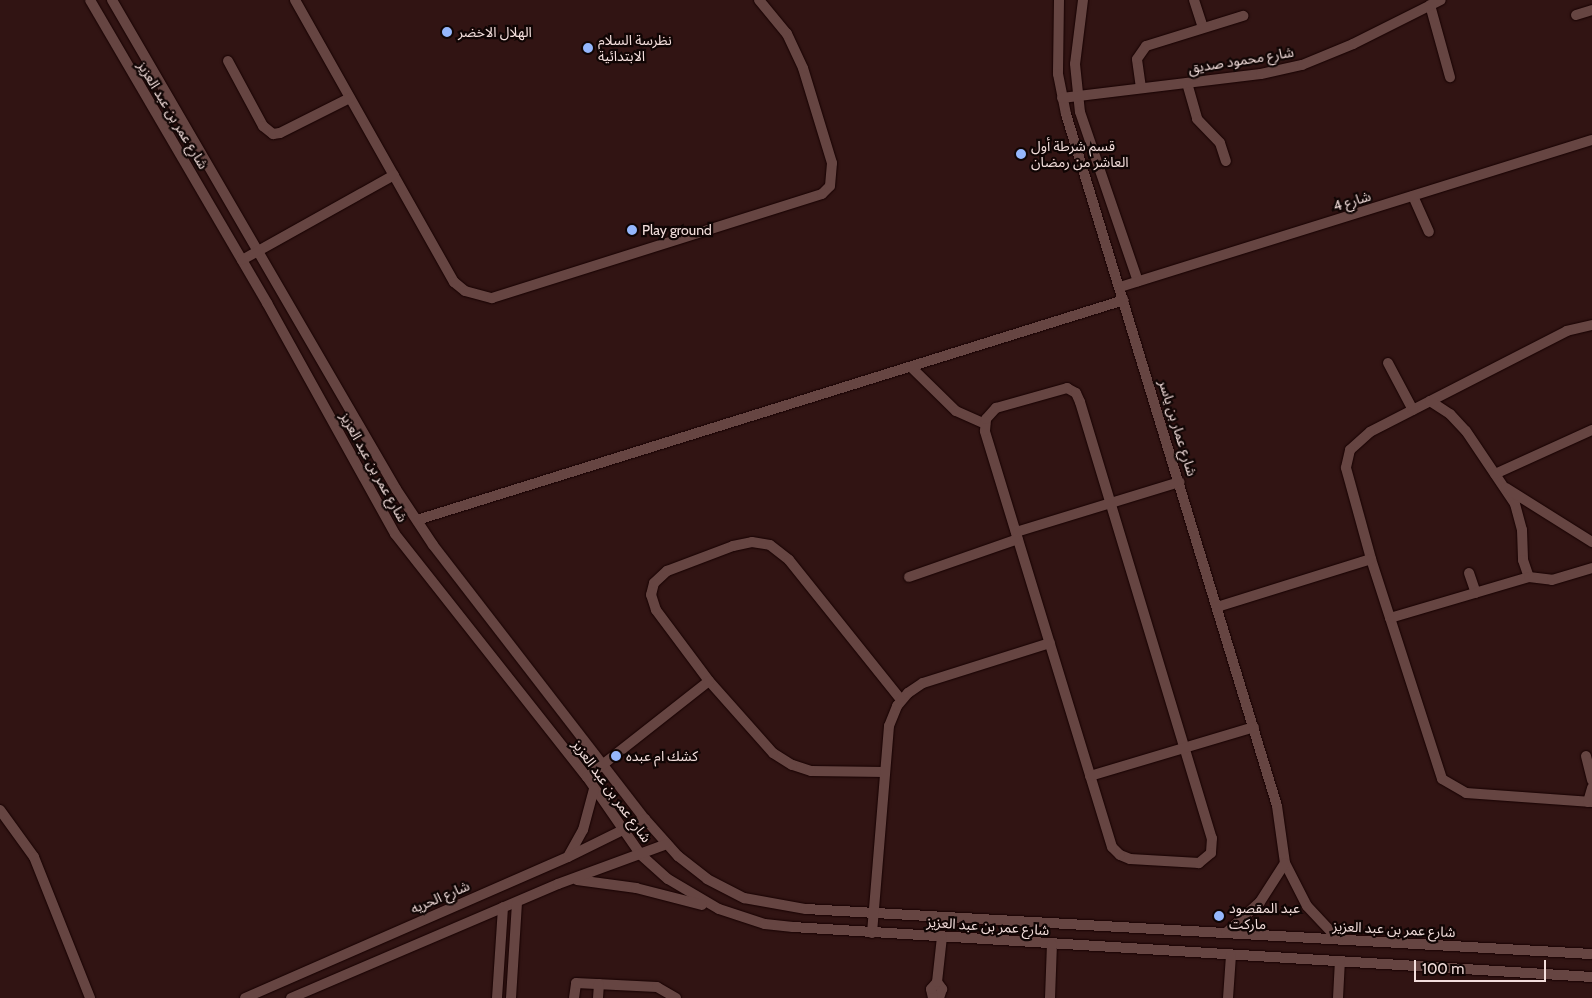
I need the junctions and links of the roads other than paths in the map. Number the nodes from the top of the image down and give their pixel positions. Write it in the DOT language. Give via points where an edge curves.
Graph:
graph roads {
  1 [pos="90,0"];
  2 [pos="112,0"];
  3 [pos="295,0"];
  4 [pos="759,0"];
  5 [pos="1059,0"];
  6 [pos="1083,0"];
  7 [pos="1194,0"];
  8 [pos="1440,0"];
  9 [pos="1430,5"];
  10 [pos="1592,10"];
  11 [pos="1576,15"];
  12 [pos="1243,16"];
  13 [pos="1203,28"];
  14 [pos="228,61"];
  15 [pos="1450,77"];
  16 [pos="1187,83"];
  17 [pos="1141,88"];
  18 [pos="1078,96"];
  19 [pos="350,98"];
  20 [pos="1062,98"];
  21 [pos="1592,140"];
  22 [pos="1226,161"];
  23 [pos="394,175"];
  24 [pos="1413,196"];
  25 [pos="1430,232"];
  26 [pos="260,250"];
  27 [pos="242,260"];
  28 [pos="1138,282"];
  29 [pos="1120,287"];
  30 [pos="1124,300"];
  31 [pos="1592,326"];
  32 [pos="1388,363"];
  33 [pos="911,367"];
  34 [pos="1430,401"];
  35 [pos="1413,410"];
  36 [pos="985,424"];
  37 [pos="1592,430"];
  38 [pos="1495,474"];
  39 [pos="1180,482"];
  40 [pos="1503,486"];
  41 [pos="1111,503"];
  42 [pos="416,520"];
  43 [pos="1017,536"];
  44 [pos="1592,542"];
  45 [pos="1371,559"];
  46 [pos="1592,568"];
  47 [pos="1469,573"];
  48 [pos="909,577"];
  49 [pos="1529,577"];
  50 [pos="1476,593"];
  51 [pos="1217,607"];
  52 [pos="1390,618"];
  53 [pos="1050,643"];
  54 [pos="709,681"];
  55 [pos="901,700"];
  56 [pos="1254,727"];
  57 [pos="1185,748"];
  58 [pos="1586,756"];
  59 [pos="604,764"];
  60 [pos="885,772"];
  61 [pos="1090,776"];
  62 [pos="587,777"];
  63 [pos="1592,780"];
  64 [pos="1592,788"];
  65 [pos="594,789"];
  66 [pos="1590,802"];
  67 [pos="0,810"];
  68 [pos="645,819"];
  69 [pos="622,830"];
  70 [pos="667,844"];
  71 [pos="642,855"];
  72 [pos="568,857"];
  73 [pos="1285,863"];
  74 [pos="573,879"];
  75 [pos="517,902"];
  76 [pos="503,907"];
  77 [pos="719,909"];
  78 [pos="874,912"];
  79 [pos="872,933"];
  80 [pos="1226,933"];
  81 [pos="942,937"];
  82 [pos="1338,939"];
  83 [pos="1052,944"];
  84 [pos="1592,954"];
  85 [pos="1231,955"];
  86 [pos="1340,962"];
  87 [pos="1592,977"];
  88 [pos="937,982"];
  89 [pos="599,984"];
  90 [pos="89,996"];
  91 [pos="245,998"];
  92 [pos="291,998"];
  93 [pos="497,998"];
  94 [pos="511,998"];
  95 [pos="574,998"];
  96 [pos="598,998"];
  97 [pos="676,998"];
  98 [pos="933,998"];
  99 [pos="939,998"];
  100 [pos="1050,998"];
  101 [pos="1228,998"];
  102 [pos="1338,998"];
  1 -- 27 [label="street, شارع عمر بن عبد العزيز"];
  2 -- 26 [label="street, شارع عمر بن عبد العزيز"];
  3 -- 19 [label="street"];
  4 -- 23 [label="street" via="787,34 800,61 832,164 833,176 822,194 492,298 471,294 454,282"];
  5 -- 20 [label="street, شارع عمار بن ياسر" via="1058,74"];
  6 -- 18 [label="street" via="1076,56"];
  7 -- 13 [label="street"];
  8 -- 9 [label="street, شارع محمود صديق"];
  9 -- 15 [label="street"];
  9 -- 16 [label="street, شارع محمود صديق" via="1353,44 1302,65 1261,74"];
  10 -- 11 [label="street"];
  12 -- 13 [label="street"];
  13 -- 17 [label="street" via="1146,46 1140,52 1137,67"];
  14 -- 19 [label="street" via="263,126 273,134 280,134"];
  16 -- 17 [label="street, شارع محمود صديق"];
  16 -- 22 [label="street" via="1197,119 1220,143"];
  17 -- 18 [label="street, شارع محمود صديق"];
  18 -- 20 [label="street, شارع محمود صديق"];
  18 -- 28 [label="street" via="1084,128"];
  19 -- 23 [label="street"];
  20 -- 29 [label="street, شارع عمار بن ياسر"];
  21 -- 24 [label="street, شارع 4"];
  23 -- 26 [label="street"];
  24 -- 25 [label="street"];
  24 -- 28 [label="street, شارع 4"];
  26 -- 27 [label="street"];
  26 -- 42 [label="street, شارع عمر بن عبد العزيز"];
  27 -- 62 [label="street, شارع عمر بن عبد العزيز" via="395,534"];
  28 -- 29 [label="street, شارع 4"];
  29 -- 30 [label="street, شارع عمار بن ياسر"];
  30 -- 33 [label="street"];
  30 -- 39 [label="street, شارع عمار بن ياسر"];
  31 -- 34 [label="street" via="1567,331"];
  32 -- 35 [label="street"];
  33 -- 36 [label="street" via="956,411"];
  33 -- 42 [label="street"];
  34 -- 35 [label="street"];
  34 -- 38 [label="street" via="1458,422"];
  35 -- 45 [label="street" via="1361,438 1348,456 1347,477"];
  36 -- 41 [label="street" via="989,415 1000,406 1057,389 1072,390 1079,397"];
  36 -- 43 [label="street"];
  37 -- 38 [label="street"];
  38 -- 40 [label="street"];
  39 -- 41 [label="street"];
  39 -- 51 [label="street, شارع عمار بن ياسر"];
  40 -- 44 [label="street"];
  40 -- 49 [label="street" via="1521,521 1523,560"];
  41 -- 43 [label="street"];
  41 -- 57 [label="street"];
  42 -- 59 [label="street, شارع عمر بن عبد العزيز"];
  43 -- 48 [label="street"];
  43 -- 53 [label="street"];
  45 -- 51 [label="street"];
  45 -- 52 [label="street"];
  46 -- 49 [label="street" via="1552,580"];
  47 -- 50 [label="street"];
  49 -- 50 [label="street"];
  50 -- 52 [label="street"];
  51 -- 56 [label="street, شارع عمار بن ياسر"];
  52 -- 66 [label="street" via="1435,766 1446,783 1466,793"];
  53 -- 55 [label="street" via="923,683"];
  53 -- 61 [label="street"];
  54 -- 55 [label="street" via="654,605 652,587 667,571 733,546 758,542 785,555"];
  54 -- 59 [label="street"];
  54 -- 60 [label="street" via="759,740 792,765 816,771"];
  55 -- 60 [label="street" via="889,726"];
  56 -- 57 [label="street"];
  56 -- 73 [label="street, شارع عمار بن ياسر" via="1281,819"];
  57 -- 61 [label="street"];
  57 -- 61 [label="street" via="1213,844 1208,857 1199,863 1120,856 1112,847"];
  58 -- 63 [label="street"];
  59 -- 62 [label="street"];
  59 -- 68 [label="street, شارع عمر بن عبد العزيز"];
  60 -- 78 [label="street"];
  62 -- 65 [label="street, شارع عمر بن عبد العزيز"];
  64 -- 66 [label="street"];
  65 -- 69 [label="street, شارع عمر بن عبد العزيز"];
  65 -- 72 [label="street" via="583,830"];
  67 -- 90 [label="street" via="34,857"];
  68 -- 69 [label="street, شارع الحريه"];
  68 -- 70 [label="street, شارع عمر بن عبد العزيز"];
  69 -- 71 [label="street, شارع عمر بن عبد العزيز"];
  69 -- 72 [label="street, شارع الحريه"];
  70 -- 71 [label="street"];
  70 -- 78 [label="street, شارع عمر بن عبد العزيز" via="690,868 744,898 776,906"];
  71 -- 74 [label="street"];
  71 -- 77 [label="street, شارع عمر بن عبد العزيز" via="668,879"];
  72 -- 91 [label="street, شارع الحريه"];
  73 -- 80 [label="street" via="1260,902"];
  73 -- 82 [label="street, شارع عمار بن ياسر" via="1307,906"];
  74 -- 75 [label="street"];
  74 -- 77 [label="street" via="636,888"];
  75 -- 76 [label="street"];
  75 -- 94 [label="street"];
  76 -- 92 [label="street"];
  76 -- 93 [label="street"];
  77 -- 79 [label="street, شارع عمر بن عبد العزيز" via="765,924"];
  78 -- 79 [label="street"];
  78 -- 80 [label="street, شارع عمر بن عبد العزيز"];
  79 -- 81 [label="street, شارع عمر بن عبد العزيز"];
  80 -- 82 [label="street, شارع عمر بن عبد العزيز"];
  81 -- 83 [label="street, شارع عمر بن عبد العزيز"];
  81 -- 88 [label="street"];
  82 -- 84 [label="street, شارع عمر بن عبد العزيز"];
  83 -- 85 [label="street, شارع عمر بن عبد العزيز"];
  83 -- 100 [label="street"];
  85 -- 86 [label="street, شارع عمر بن عبد العزيز"];
  85 -- 101 [label="street"];
  86 -- 87 [label="street, شارع عمر بن عبد العزيز"];
  86 -- 102 [label="street"];
  88 -- 98 [label="street" via="932,988"];
  88 -- 99 [label="street" via="942,988"];
  89 -- 95 [label="street" via="575,983"];
  89 -- 96 [label="street"];
  89 -- 97 [label="street" via="657,987"];
}
